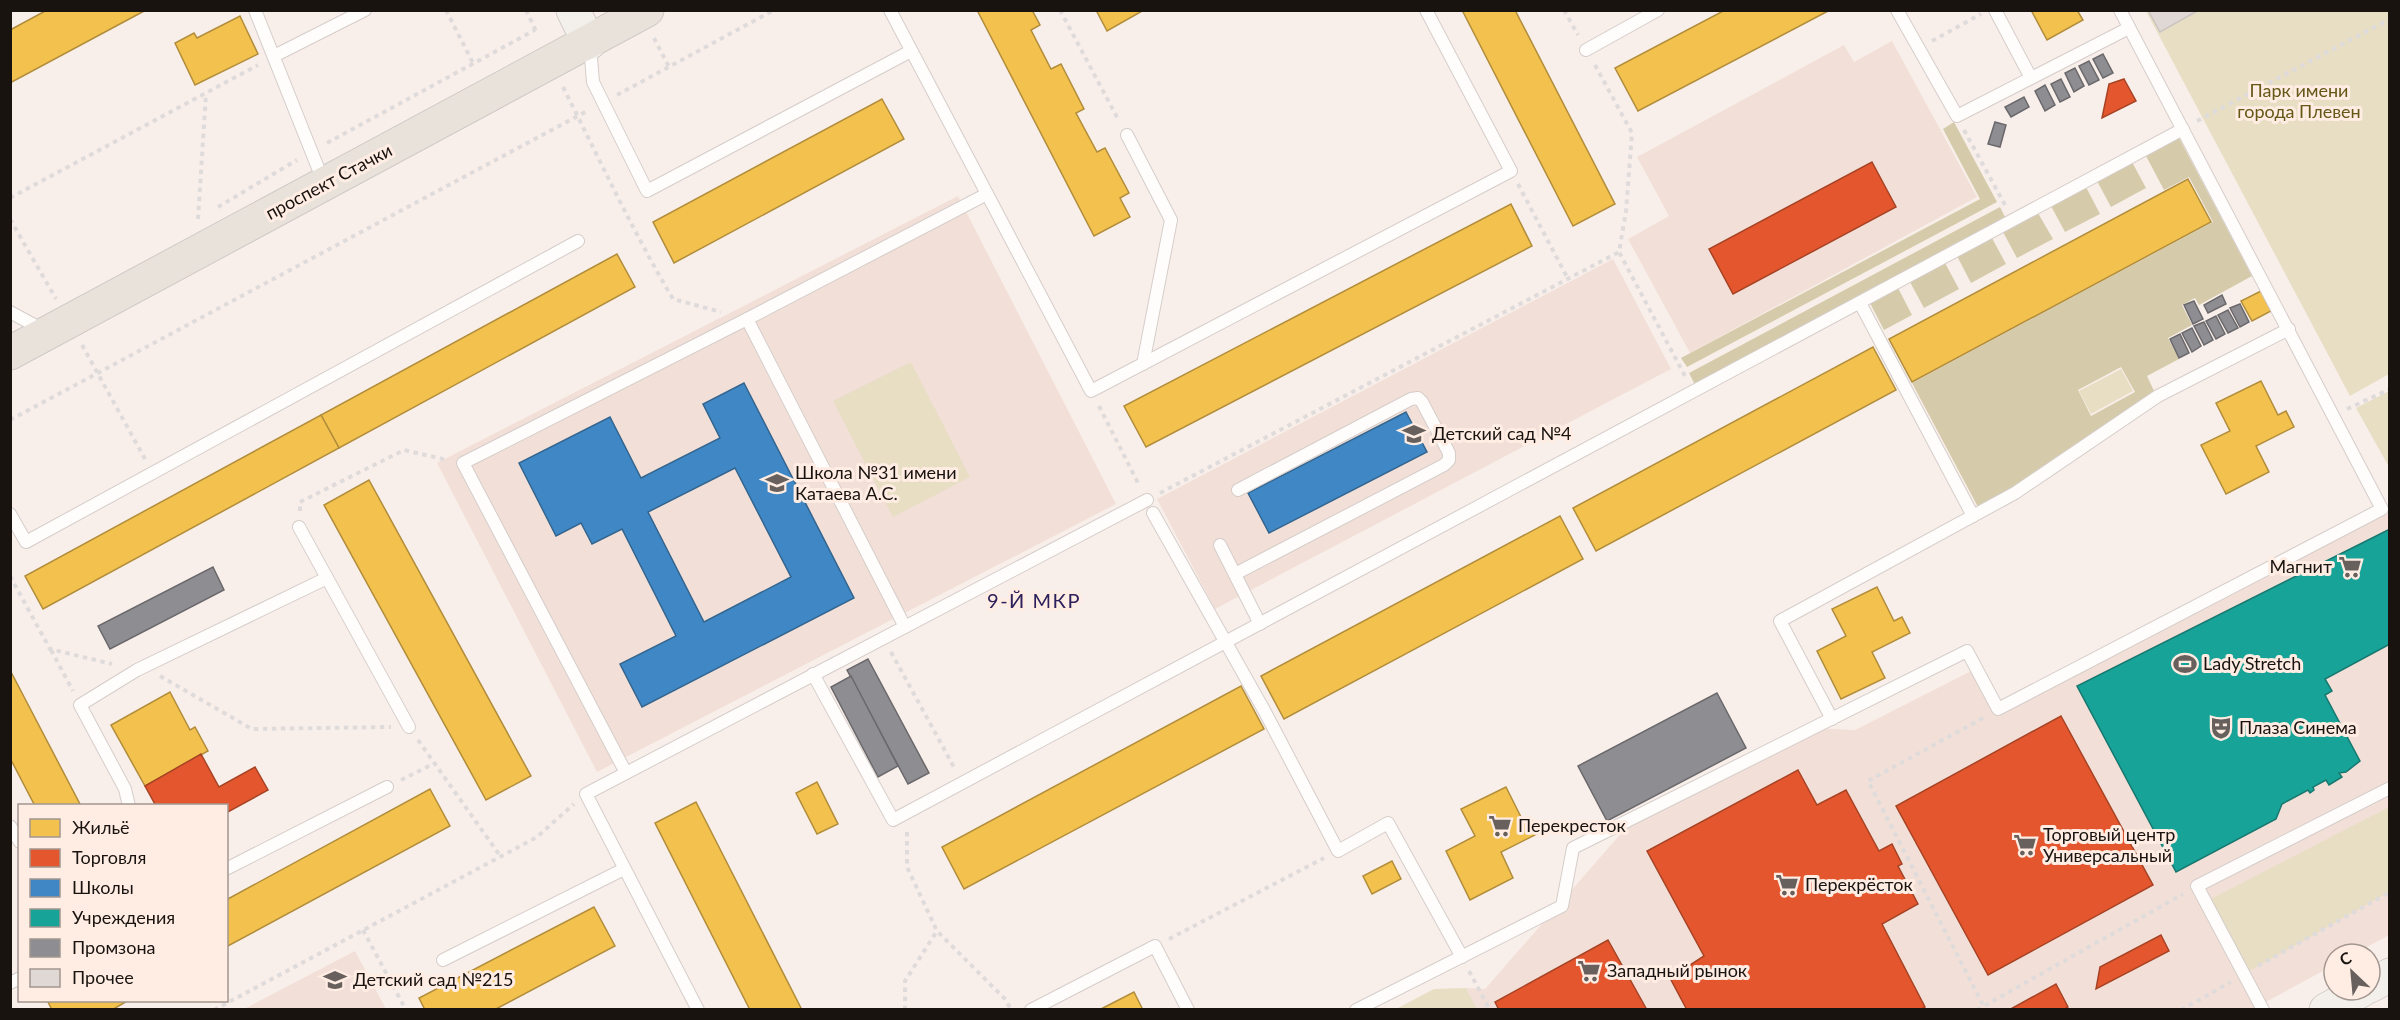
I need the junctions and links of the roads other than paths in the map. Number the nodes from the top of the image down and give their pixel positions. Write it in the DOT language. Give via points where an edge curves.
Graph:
graph roads {
  1 [pos="255,10"];
  2 [pos="365,10"];
  3 [pos="573,10"];
  4 [pos="647,10"];
  5 [pos="890,10"];
  6 [pos="1426,10"];
  7 [pos="1658,10"];
  8 [pos="1897,10"];
  9 [pos="1995,10"];
  10 [pos="2120,10"];
  11 [pos="2129,28"];
  12 [pos="590,43"];
  13 [pos="1586,50"];
  14 [pos="911,51"];
  15 [pos="274,56"];
  16 [pos="2031,78"];
  17 [pos="2183,129"];
  18 [pos="1127,135"];
  19 [pos="325,184"];
  20 [pos="987,194"];
  21 [pos="578,241"];
  22 [pos="1860,303"];
  23 [pos="10,312"];
  24 [pos="57,317"];
  25 [pos="747,319"];
  26 [pos="2289,329"];
  27 [pos="10,353"];
  28 [pos="1143,364"];
  29 [pos="1238,490"];
  30 [pos="1147,500"];
  31 [pos="1153,513"];
  32 [pos="10,514"];
  33 [pos="1973,516"];
  34 [pos="299,527"];
  35 [pos="1220,545"];
  36 [pos="1234,574"];
  37 [pos="327,578"];
  38 [pos="1260,624"];
  39 [pos="904,627"];
  40 [pos="1226,642"];
  41 [pos="813,674"];
  42 [pos="1832,719"];
  43 [pos="409,727"];
  44 [pos="626,773"];
  45 [pos="387,787"];
  46 [pos="2390,788"];
  47 [pos="129,804"];
  48 [pos="10,826"];
  49 [pos="18,839"];
  50 [pos="228,868"];
  51 [pos="624,868"];
  52 [pos="1462,957"];
  53 [pos="443,960"];
  54 [pos="2340,1002"];
  55 [pos="693,1008"];
  56 [pos="1031,1010"];
  57 [pos="1188,1010"];
  58 [pos="1356,1010"];
  59 [pos="2263,1010"];
  60 [pos="2326,1010"];
  1 -- 15 [label="lane"];
  2 -- 15 [label="lane"];
  3 -- 12 [label="main road"];
  4 -- 12 [label="main road, проспект Стачки"];
  5 -- 14 [label="lane"];
  6 -- 28 [label="lane" via="1511,171"];
  7 -- 13 [label="lane"];
  8 -- 16 [label="lane" via="1957,116"];
  9 -- 16 [label="lane"];
  10 -- 11 [label="lane"];
  11 -- 16 [label="lane"];
  11 -- 17 [label="lane"];
  12 -- 14 [label="lane" via="593,82 647,191"];
  12 -- 19 [label="main road, проспект Стачки"];
  14 -- 20 [label="lane"];
  15 -- 19 [label="lane"];
  17 -- 22 [label="lane"];
  17 -- 26 [label="lane"];
  18 -- 28 [label="lane" via="1171,220"];
  19 -- 24 [label="main road, проспект Стачки"];
  20 -- 25 [label="lane"];
  20 -- 28 [label="lane" via="1091,391"];
  21 -- 32 [label="lane" via="26,542"];
  22 -- 33 [label="lane"];
  22 -- 38 [label="lane"];
  23 -- 24 [label="lane"];
  24 -- 27 [label="main road, проспект Стачки"];
  25 -- 39 [label="lane"];
  25 -- 44 [label="lane" via="463,463"];
  26 -- 33 [label="lane" via="2158,396 2015,493"];
  26 -- 42 [label="lane" via="2382,509 1998,709 1967,651"];
  29 -- 36 [label="lane" via="1411,399 1422,402 1449,453 1444,465"];
  30 -- 39 [label="lane"];
  31 -- 40 [label="lane"];
  33 -- 42 [label="lane" via="1780,621"];
  34 -- 37 [label="lane"];
  35 -- 36 [label="lane"];
  36 -- 38 [label="lane"];
  37 -- 43 [label="lane"];
  37 -- 47 [label="lane" via="136,670 81,705 125,789"];
  38 -- 40 [label="lane"];
  39 -- 41 [label="lane"];
  40 -- 41 [label="lane" via="893,820"];
  40 -- 52 [label="lane" via="1338,851 1388,823"];
  41 -- 44 [label="lane"];
  42 -- 52 [label="lane" via="1573,848 1562,906"];
  44 -- 51 [label="lane" via="585,794"];
  45 -- 50 [label="lane"];
  46 -- 59 [label="lane" via="2197,886"];
  48 -- 49 [label="lane"];
  51 -- 53 [label="lane"];
  51 -- 55 [label="lane"];
  52 -- 58 [label="lane"];
  54 -- 60 [label="main road"];
  56 -- 57 [label="lane" via="1155,946"];
}
